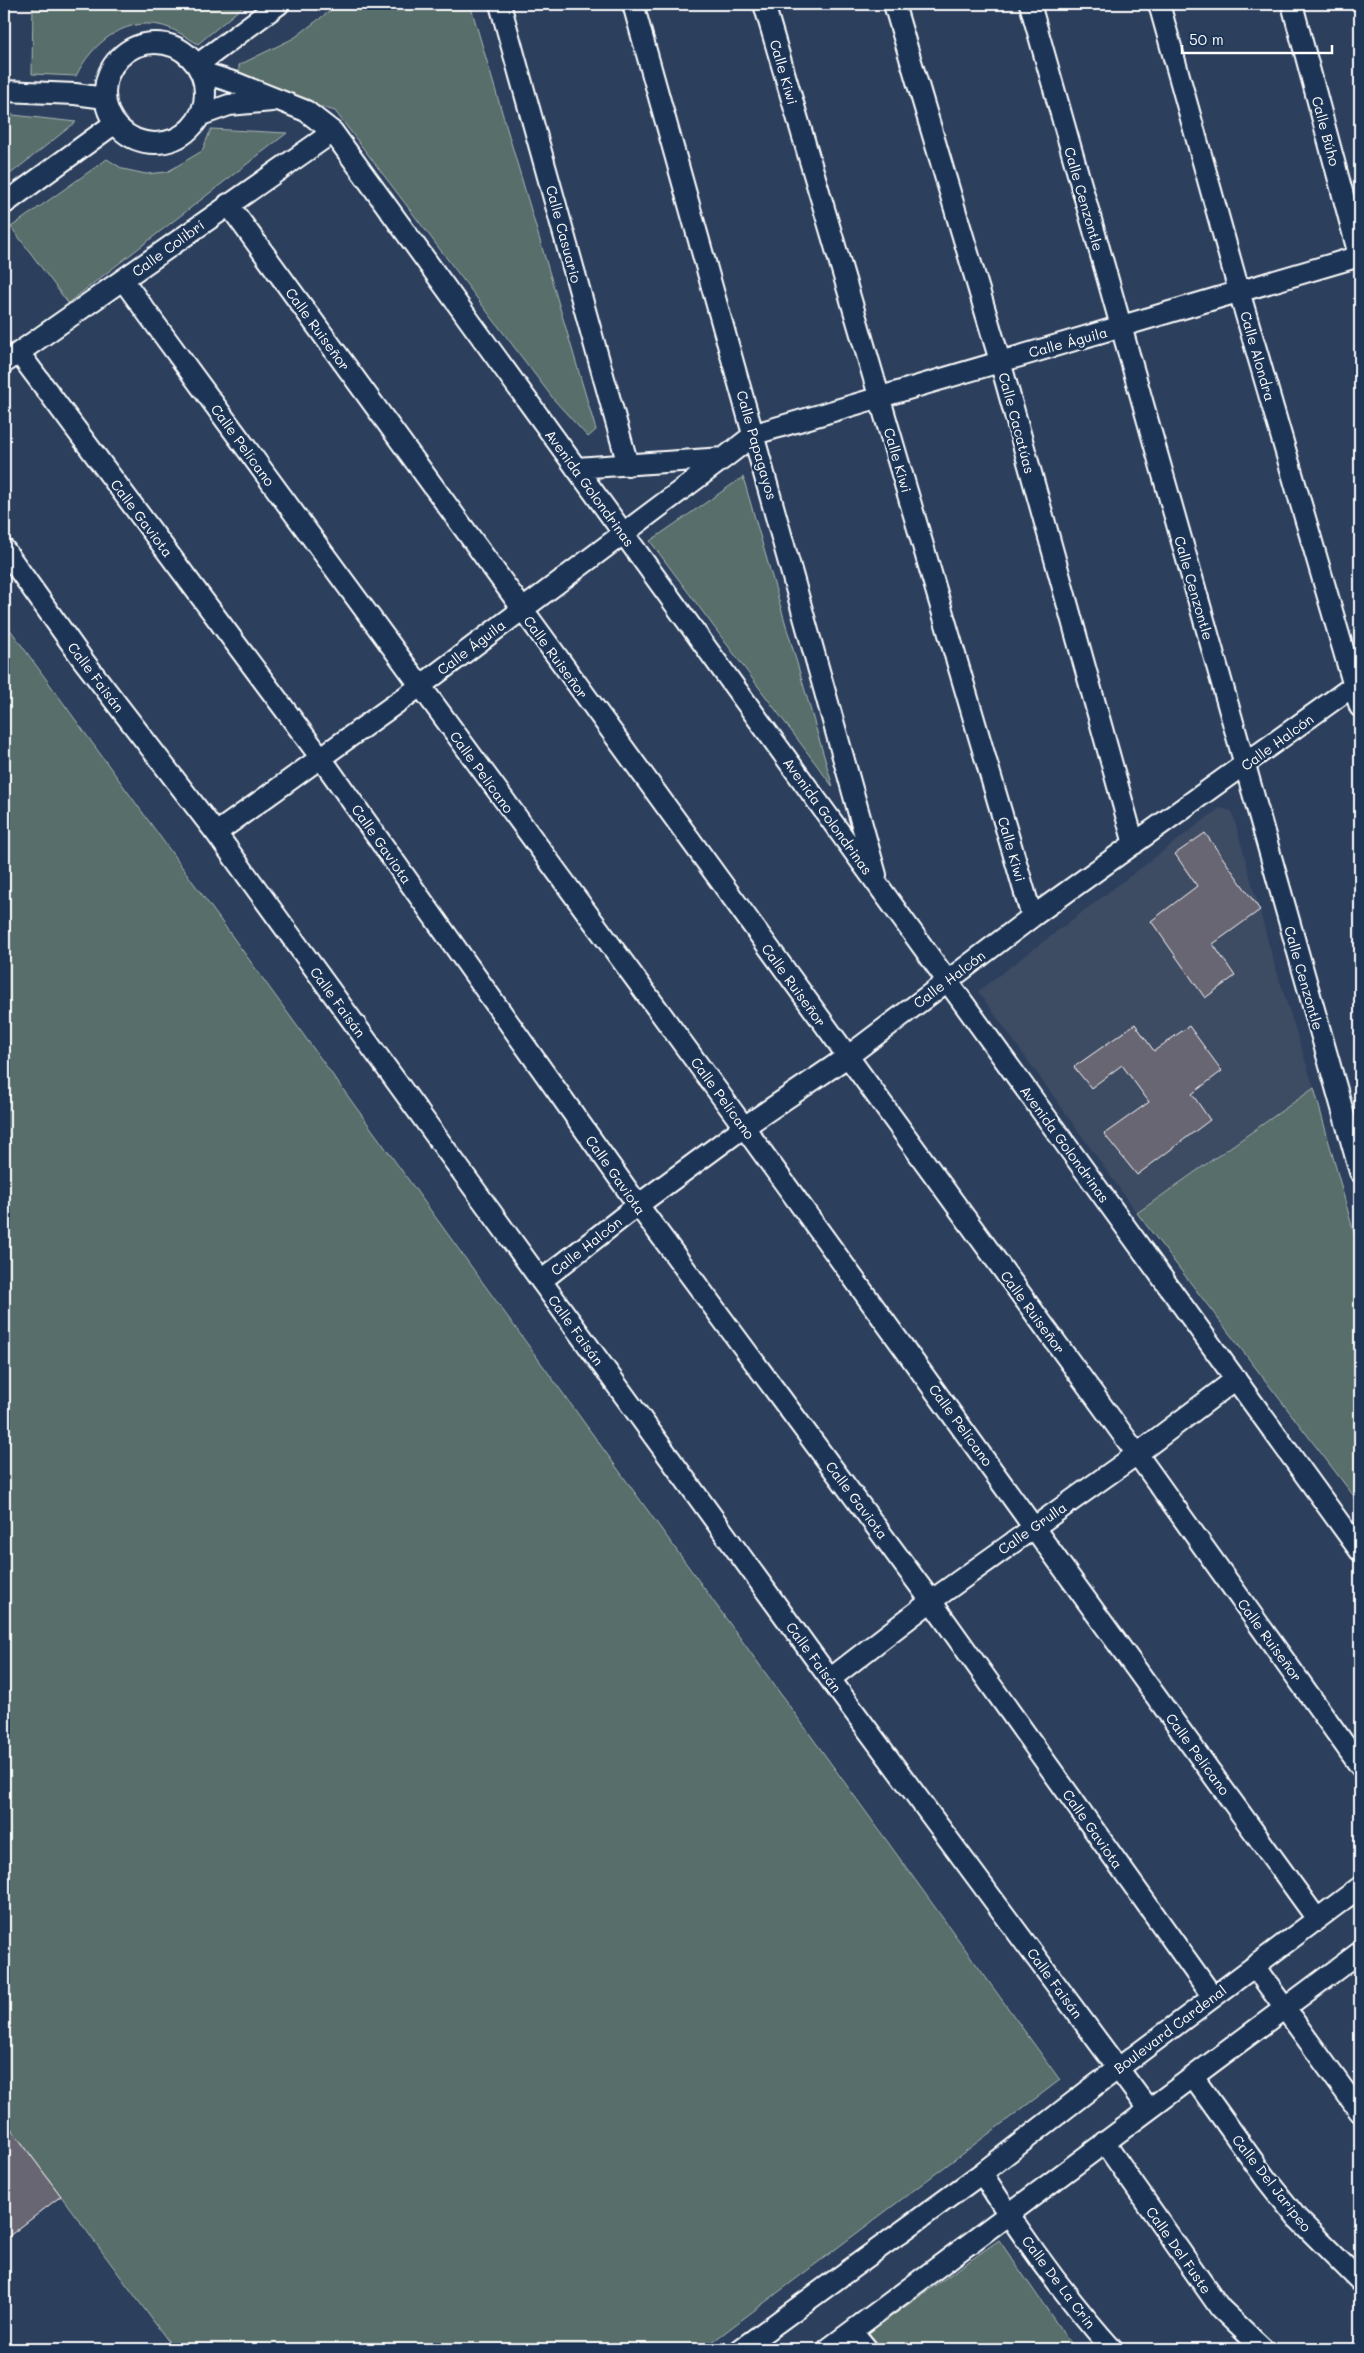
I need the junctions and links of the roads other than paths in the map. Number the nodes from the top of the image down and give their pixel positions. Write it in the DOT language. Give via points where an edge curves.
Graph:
graph roads {
  1 [pos="279,4"];
  2 [pos="500,4"];
  3 [pos="633,4"];
  4 [pos="764,4"];
  5 [pos="894,4"];
  6 [pos="1030,4"];
  7 [pos="1158,4"];
  8 [pos="1292,4"];
  9 [pos="199,69"];
  10 [pos="4,91"];
  11 [pos="105,98"];
  12 [pos="278,101"];
  13 [pos="201,115"];
  14 [pos="114,123"];
  15 [pos="333,132"];
  16 [pos="4,204"];
  17 [pos="228,204"];
  18 [pos="1360,257"];
  19 [pos="124,280"];
  20 [pos="1239,291"];
  21 [pos="1120,328"];
  22 [pos="11,358"];
  23 [pos="1000,360"];
  24 [pos="879,396"];
  25 [pos="755,434"];
  26 [pos="724,458"];
  27 [pos="628,465"];
  28 [pos="576,468"];
  29 [pos="624,534"];
  30 [pos="4,549"];
  31 [pos="521,609"];
  32 [pos="1357,683"];
  33 [pos="419,687"];
  34 [pos="1360,707"];
  35 [pos="321,758"];
  36 [pos="1244,766"];
  37 [pos="216,833"];
  38 [pos="1134,844"];
  39 [pos="879,887"];
  40 [pos="1032,917"];
  41 [pos="946,980"];
  42 [pos="846,1057"];
  43 [pos="744,1127"];
  44 [pos="1360,1172"];
  45 [pos="638,1205"];
  46 [pos="541,1281"];
  47 [pos="1236,1379"];
  48 [pos="1137,1454"];
  49 [pos="1034,1526"];
  50 [pos="1360,1551"];
  51 [pos="931,1600"];
  52 [pos="830,1679"];
  53 [pos="1360,1766"];
  54 [pos="1360,1887"];
  55 [pos="1317,1919"];
  56 [pos="1360,1952"];
  57 [pos="1254,1966"];
  58 [pos="1213,1997"];
  59 [pos="1285,2009"];
  60 [pos="1118,2068"];
  61 [pos="1193,2077"];
  62 [pos="1148,2109"];
  63 [pos="1360,2112"];
  64 [pos="1104,2142"];
  65 [pos="982,2173"];
  66 [pos="1008,2214"];
  67 [pos="1360,2281"];
  68 [pos="853,2332"];
  69 [pos="741,2349"];
  70 [pos="828,2349"];
  71 [pos="867,2349"];
  72 [pos="1112,2349"];
  73 [pos="1263,2349"];
  1 -- 9 [label="street"];
  2 -- 27 [label="street, Calle Casuario"];
  3 -- 25 [label="street, Calle Papagayos"];
  4 -- 24 [label="street, Calle Kiwi"];
  5 -- 23 [label="street, Calle Cacatúas"];
  6 -- 21 [label="street, Calle Cenzontle"];
  7 -- 20 [label="street, Calle Alondra"];
  8 -- 18 [label="street, Calle Búho"];
  9 -- 11 [label="street" via="185,53 171,45 154,43 138,46 123,54 112,66"];
  9 -- 12 [label="street, Avenida Golondrinas"];
  9 -- 13 [label="street" via="205,86"];
  10 -- 11 [label="street"];
  11 -- 14 [label="street"];
  12 -- 13 [label="street, Avenida Golondrinas" via="230,105"];
  12 -- 15 [label="street, Avenida Golondrinas" via="306,111"];
  13 -- 14 [label="street" via="191,129 177,139 160,144 143,142 127,135"];
  14 -- 16 [label="street"];
  15 -- 17 [label="street, Calle Colibrí"];
  15 -- 28 [label="street, Avenida Golondrinas"];
  17 -- 19 [label="street, Calle Colibrí"];
  17 -- 31 [label="street, Calle Ruiseñor"];
  18 -- 20 [label="street, Calle Águila"];
  19 -- 22 [label="street, Calle Colibrí"];
  19 -- 33 [label="street, Calle Pelícano"];
  20 -- 21 [label="street, Calle Águila"];
  20 -- 32 [label="street, Calle Alondra"];
  21 -- 23 [label="street, Calle Águila"];
  21 -- 36 [label="street, Calle Cenzontle"];
  22 -- 35 [label="street, Calle Gaviota"];
  23 -- 24 [label="street, Calle Águila"];
  23 -- 38 [label="street, Calle Cacatúas"];
  24 -- 25 [label="street, Calle Águila"];
  24 -- 40 [label="street, Calle Kiwi"];
  25 -- 26 [label="street, Calle Águila"];
  25 -- 39 [label="street, Calle Papagayos"];
  26 -- 27 [label="street"];
  26 -- 29 [label="street, Calle Águila"];
  27 -- 28 [label="street"];
  28 -- 29 [label="street, Avenida Golondrinas"];
  29 -- 31 [label="street, Calle Águila"];
  29 -- 39 [label="street, Avenida Golondrinas"];
  30 -- 37 [label="street, Calle Faisán" via="83,660"];
  31 -- 33 [label="street, Calle Águila"];
  31 -- 42 [label="street, Calle Ruiseñor"];
  32 -- 34 [label="street, Calle Alondra"];
  32 -- 36 [label="street, Calle Halcón"];
  33 -- 35 [label="street, Calle Águila"];
  33 -- 43 [label="street, Calle Pelícano"];
  35 -- 37 [label="street, Calle Águila"];
  35 -- 45 [label="street, Calle Gaviota"];
  36 -- 38 [label="street, Calle Halcón"];
  36 -- 44 [label="street, Calle Cenzontle"];
  37 -- 46 [label="street, Calle Faisán"];
  38 -- 40 [label="street, Calle Halcón"];
  39 -- 41 [label="street, Avenida Golondrinas"];
  40 -- 41 [label="street, Calle Halcón"];
  41 -- 42 [label="street, Calle Halcón"];
  41 -- 47 [label="street, Avenida Golondrinas"];
  42 -- 43 [label="street, Calle Halcón"];
  42 -- 48 [label="street, Calle Ruiseñor"];
  43 -- 45 [label="street, Calle Halcón"];
  43 -- 49 [label="street, Calle Pelícano"];
  45 -- 46 [label="street, Calle Halcón"];
  45 -- 51 [label="street, Calle Gaviota"];
  46 -- 52 [label="street, Calle Faisán"];
  47 -- 48 [label="street, Calle Grulla"];
  47 -- 50 [label="street, Avenida Golondrinas"];
  48 -- 49 [label="street, Calle Grulla"];
  48 -- 53 [label="street, Calle Ruiseñor"];
  49 -- 51 [label="street, Calle Grulla"];
  49 -- 55 [label="street, Calle Pelícano"];
  51 -- 52 [label="street, Calle Grulla"];
  51 -- 58 [label="street, Calle Gaviota"];
  52 -- 60 [label="street, Calle Faisán"];
  54 -- 55 [label="street, Boulevard Cardenal"];
  55 -- 57 [label="street, Boulevard Cardenal"];
  56 -- 59 [label="street"];
  57 -- 58 [label="street, Boulevard Cardenal"];
  57 -- 59 [label="street"];
  58 -- 60 [label="street, Boulevard Cardenal"];
  59 -- 61 [label="street"];
  59 -- 63 [label="street"];
  60 -- 62 [label="street, Calle Faisán"];
  60 -- 65 [label="street, Boulevard Cardenal"];
  61 -- 62 [label="street"];
  61 -- 67 [label="street, Calle Del Jaripeo" via="1297,2218"];
  62 -- 64 [label="street"];
  64 -- 66 [label="street"];
  64 -- 73 [label="street, Calle Del Fuste" via="1220,2308"];
  65 -- 66 [label="street, Calle De La Crin"];
  65 -- 69 [label="street, Boulevard Cardenal"];
  66 -- 68 [label="street"];
  66 -- 72 [label="street, Calle De La Crin" via="1075,2307"];
  68 -- 70 [label="street"];
  68 -- 71 [label="street"];
}
